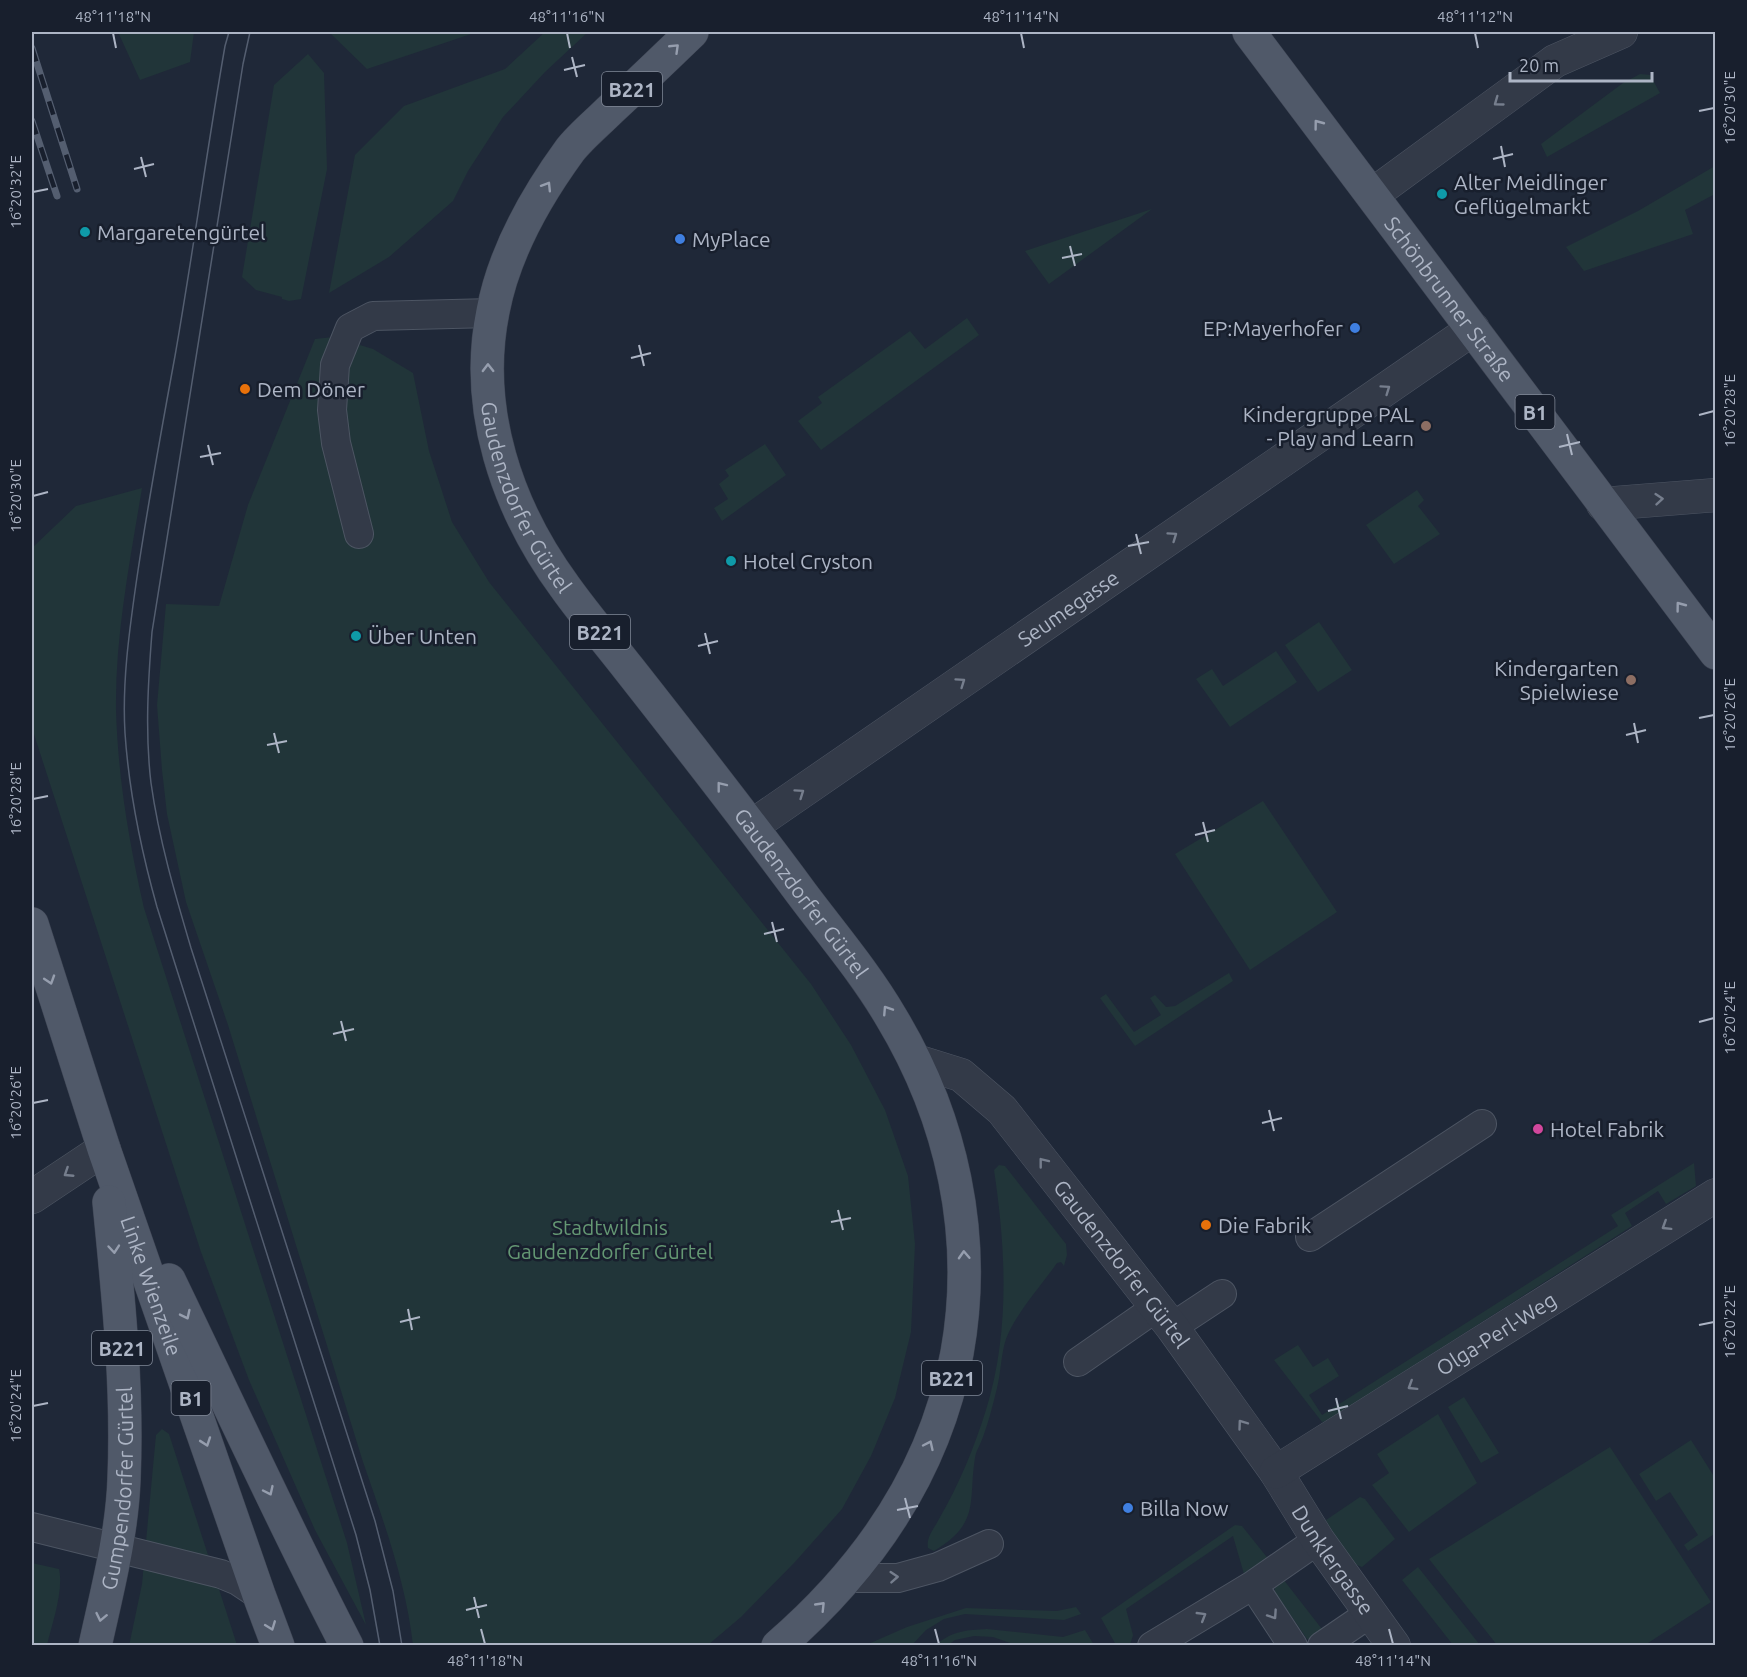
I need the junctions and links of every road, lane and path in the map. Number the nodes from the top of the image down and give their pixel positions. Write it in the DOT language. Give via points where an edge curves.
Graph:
graph roads {
  1 [pos="692,32"];
  2 [pos="1249,32"];
  3 [pos="1621,32"];
  4 [pos="1372,195"];
  5 [pos="492,313"];
  6 [pos="1473,329"];
  7 [pos="1716,495"];
  8 [pos="1604,504"];
  9 [pos="359,534"];
  10 [pos="1716,653"];
  11 [pos="752,826"];
  12 [pos="32,924"];
  13 [pos="916,1061"];
  14 [pos="1482,1124"];
  15 [pos="104,1149"];
  16 [pos="1716,1195"];
  17 [pos="32,1197"];
  18 [pos="1310,1237"];
  19 [pos="1222,1294"];
  20 [pos="1164,1317"];
  21 [pos="1078,1362"];
  22 [pos="1276,1472"];
  23 [pos="32,1527"];
  24 [pos="1318,1540"];
  25 [pos="989,1544"];
  26 [pos="116,1547"];
  27 [pos="848,1578"];
  28 [pos="1253,1585"];
  29 [pos="259,1595"];
  30 [pos="1370,1614"];
  31 [pos="95,1646"];
  32 [pos="278,1646"];
  33 [pos="347,1646"];
  34 [pos="778,1646"];
  35 [pos="1152,1646"];
  36 [pos="1293,1646"];
  37 [pos="1322,1646"];
  38 [pos="1394,1646"];
  5 -- 1 [label="main road, Gaudenzdorfer Gürtel / B221, one-way" via="504,268 523,226 573,147"];
  4 -- 2 [label="main road, Schönbrunner Straße / B1, one-way"];
  3 -- 4 [label="street, one-way" via="1555,61"];
  4 -- 6 [label="main road, Schönbrunner Straße / B1"];
  5 -- 9 [label="lane" via="373,316 350,328 334,365 332,410 336,443"];
  11 -- 5 [label="main road, Gaudenzdorfer Gürtel / B221, one-way" via="562,584 531,533 511,492 497,449 488,359"];
  6 -- 8 [label="main road, Schönbrunner Straße / B1"];
  11 -- 6 [label="street, Seumegasse, one-way"];
  8 -- 7 [label="street, one-way"];
  10 -- 8 [label="main road, Schönbrunner Straße / B1, one-way"];
  13 -- 11 [label="main road, Gaudenzdorfer Gürtel / B221, one-way" via="889,1013"];
  12 -- 15 [label="main road, Linke Wienzeile / B1, one-way"];
  20 -- 13 [label="street, Gaudenzdorfer Gürtel, one-way" via="1002,1110 961,1075"];
  27 -- 13 [label="main road, Gaudenzdorfer Gürtel / B221, one-way" via="883,1533 933,1437 952,1382 962,1327 965,1272 955,1175 937,1111"];
  14 -- 18 [label="lane"];
  15 -- 17 [label="street, one-way"];
  15 -- 26 [label="main road, Gumpendorfer Gürtel / B221, one-way" via="122,1331 124,1481"];
  15 -- 29 [label="main road, Linke Wienzeile / B1, one-way"];
  15 -- 33 [label="main road, one-way"];
  16 -- 22 [label="street, Olga-Perl-Weg, one-way"];
  19 -- 20 [label="lane"];
  20 -- 21 [label="lane"];
  22 -- 20 [label="street, Gaudenzdorfer Gürtel, one-way"];
  22 -- 24 [label="street, Dunklergasse"];
  23 -- 26 [label="lane"];
  24 -- 28 [label="lane"];
  24 -- 30 [label="street, Dunklergasse"];
  27 -- 25 [label="lane, one-way" via="898,1578 938,1567"];
  26 -- 29 [label="lane" via="221,1574"];
  26 -- 31 [label="main road, Gumpendorfer Gürtel / B221, one-way"];
  34 -- 27 [label="main road, Gaudenzdorfer Gürtel / B221, one-way"];
  35 -- 28 [label="lane, one-way"];
  28 -- 36 [label="lane, one-way"];
  29 -- 32 [label="main road, Linke Wienzeile / B1, one-way"];
  30 -- 37 [label="lane"];
  30 -- 38 [label="street, Dunklergasse"];
}
